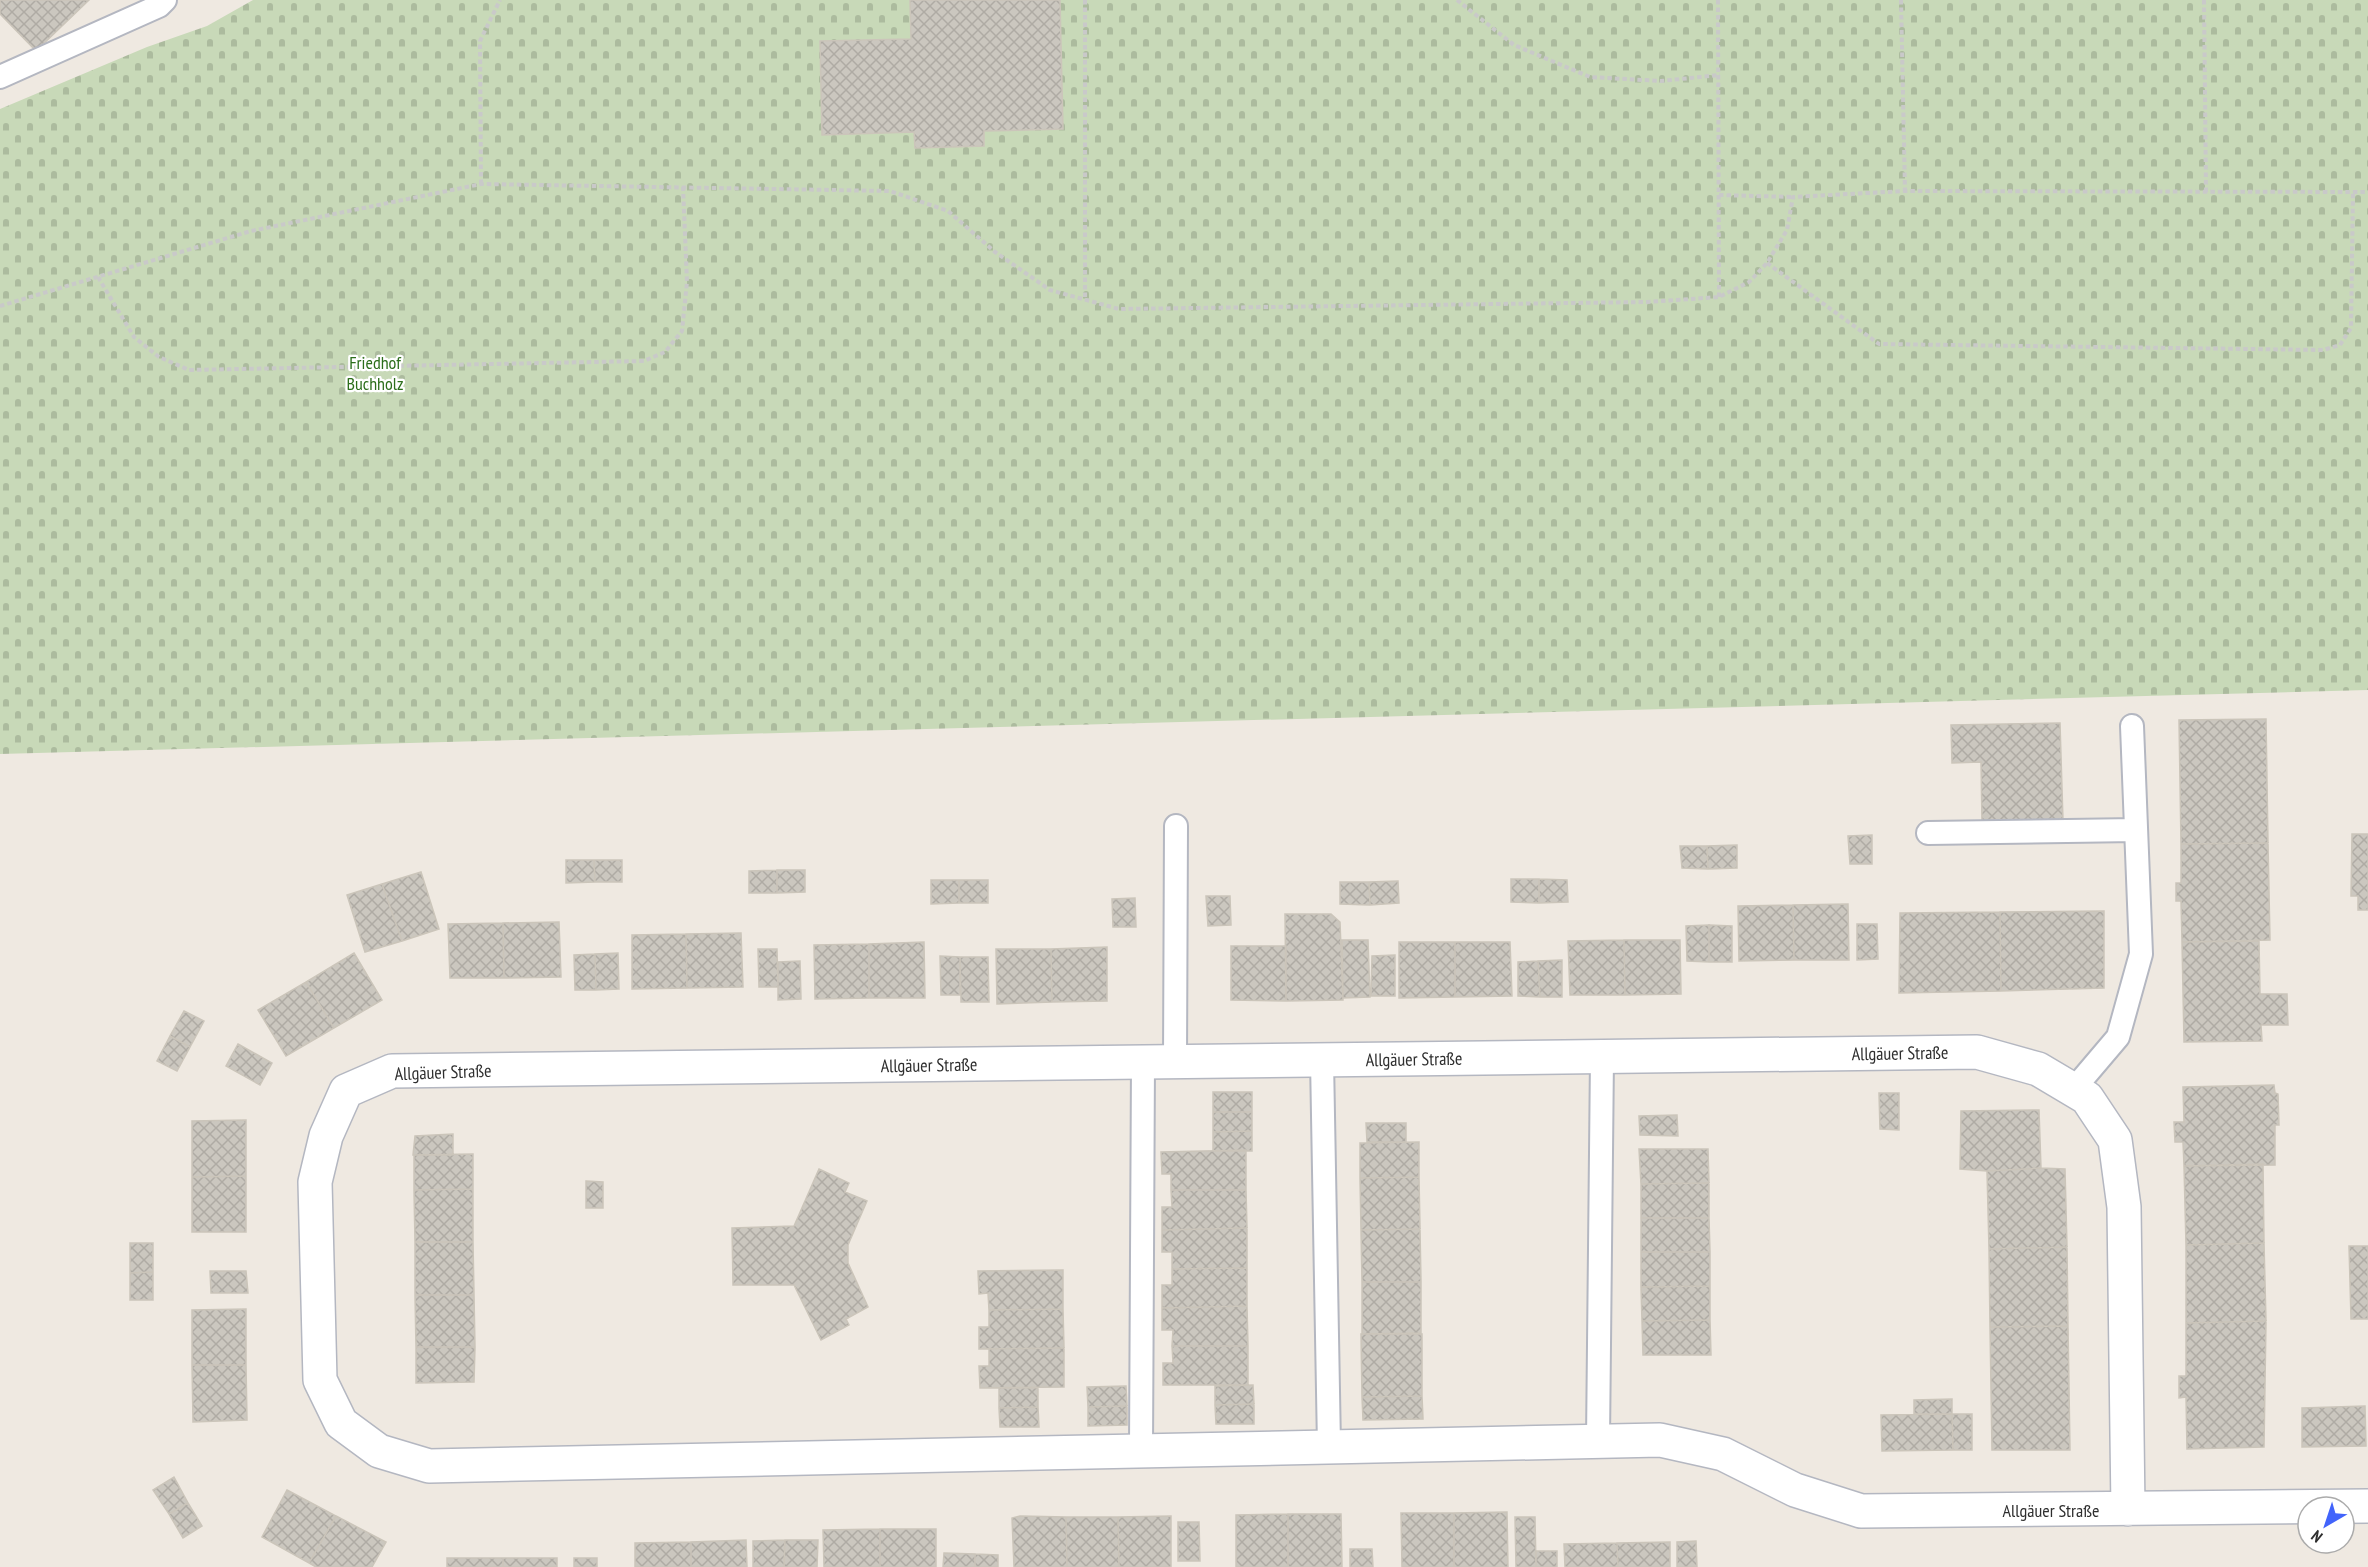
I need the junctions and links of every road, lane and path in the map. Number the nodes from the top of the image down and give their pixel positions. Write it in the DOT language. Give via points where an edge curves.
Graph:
graph roads {
  1 [pos="165,0"];
  2 [pos="500,0"];
  3 [pos="1085,0"];
  4 [pos="1457,0"];
  5 [pos="1718,0"];
  6 [pos="1901,0"];
  7 [pos="2204,0"];
  8 [pos="1720,75"];
  9 [pos="0,77"];
  10 [pos="481,184"];
  11 [pos="683,187"];
  12 [pos="1905,191"];
  13 [pos="2206,192"];
  14 [pos="2352,192"];
  15 [pos="2368,192"];
  16 [pos="1719,195"];
  17 [pos="1793,197"];
  18 [pos="1767,263"];
  19 [pos="98,277"];
  20 [pos="1719,297"];
  21 [pos="1085,300"];
  22 [pos="0,306"];
  23 [pos="2132,726"];
  24 [pos="1176,826"];
  25 [pos="2136,830"];
  26 [pos="1928,833"];
  27 [pos="1602,1057"];
  28 [pos="1322,1060"];
  29 [pos="1143,1062"];
  30 [pos="1175,1062"];
  31 [pos="2073,1090"];
  32 [pos="1598,1440"];
  33 [pos="1329,1446"];
  34 [pos="1141,1450"];
  35 [pos="2368,1506"];
  36 [pos="2128,1509"];
  1 -- 9 [label="lane"];
  2 -- 10 [label="path" via="480,41"];
  3 -- 21 [label="path"];
  4 -- 8 [label="path" via="1514,45 1590,76 1661,81"];
  5 -- 8 [label="path"];
  6 -- 12 [label="path"];
  7 -- 13 [label="path"];
  8 -- 16 [label="path"];
  10 -- 11 [label="path"];
  10 -- 19 [label="path" via="251,231"];
  11 -- 19 [label="path" via="687,282 682,331 665,352 644,361 189,370 159,357 134,337"];
  11 -- 21 [label="path" via="890,191 948,211 995,252 1050,290"];
  12 -- 13 [label="path"];
  12 -- 17 [label="path"];
  13 -- 14 [label="path"];
  14 -- 15 [label="path"];
  14 -- 18 [label="path" via="2350,328 2340,345 2323,350 1879,344"];
  16 -- 17 [label="path"];
  16 -- 20 [label="path"];
  17 -- 18 [label="path" via="1787,230"];
  18 -- 20 [label="path" via="1749,282"];
  19 -- 22 [label="path"];
  20 -- 21 [label="path" via="1647,302 1119,309"];
  23 -- 25 [label="lane"];
  24 -- 30 [label="lane"];
  25 -- 26 [label="lane"];
  25 -- 31 [label="lane" via="2140,954 2118,1037"];
  27 -- 28 [label="street, Allgäuer Straße"];
  27 -- 31 [label="street, Allgäuer Straße" via="1977,1052 2038,1069"];
  27 -- 32 [label="lane"];
  28 -- 30 [label="street, Allgäuer Straße"];
  28 -- 33 [label="lane"];
  29 -- 30 [label="street, Allgäuer Straße"];
  29 -- 34 [label="lane"];
  29 -- 34 [label="street, Allgäuer Straße" via="392,1071 346,1091 326,1136 315,1182 320,1380 341,1423 379,1451 429,1466"];
  31 -- 36 [label="street, Allgäuer Straße" via="2086,1098 2115,1140 2124,1207"];
  32 -- 33 [label="street, Allgäuer Straße"];
  32 -- 36 [label="street, Allgäuer Straße" via="1660,1440 1723,1454 1795,1490 1861,1511"];
  33 -- 34 [label="street, Allgäuer Straße"];
  35 -- 36 [label="street, Allgäuer Straße"];
}
